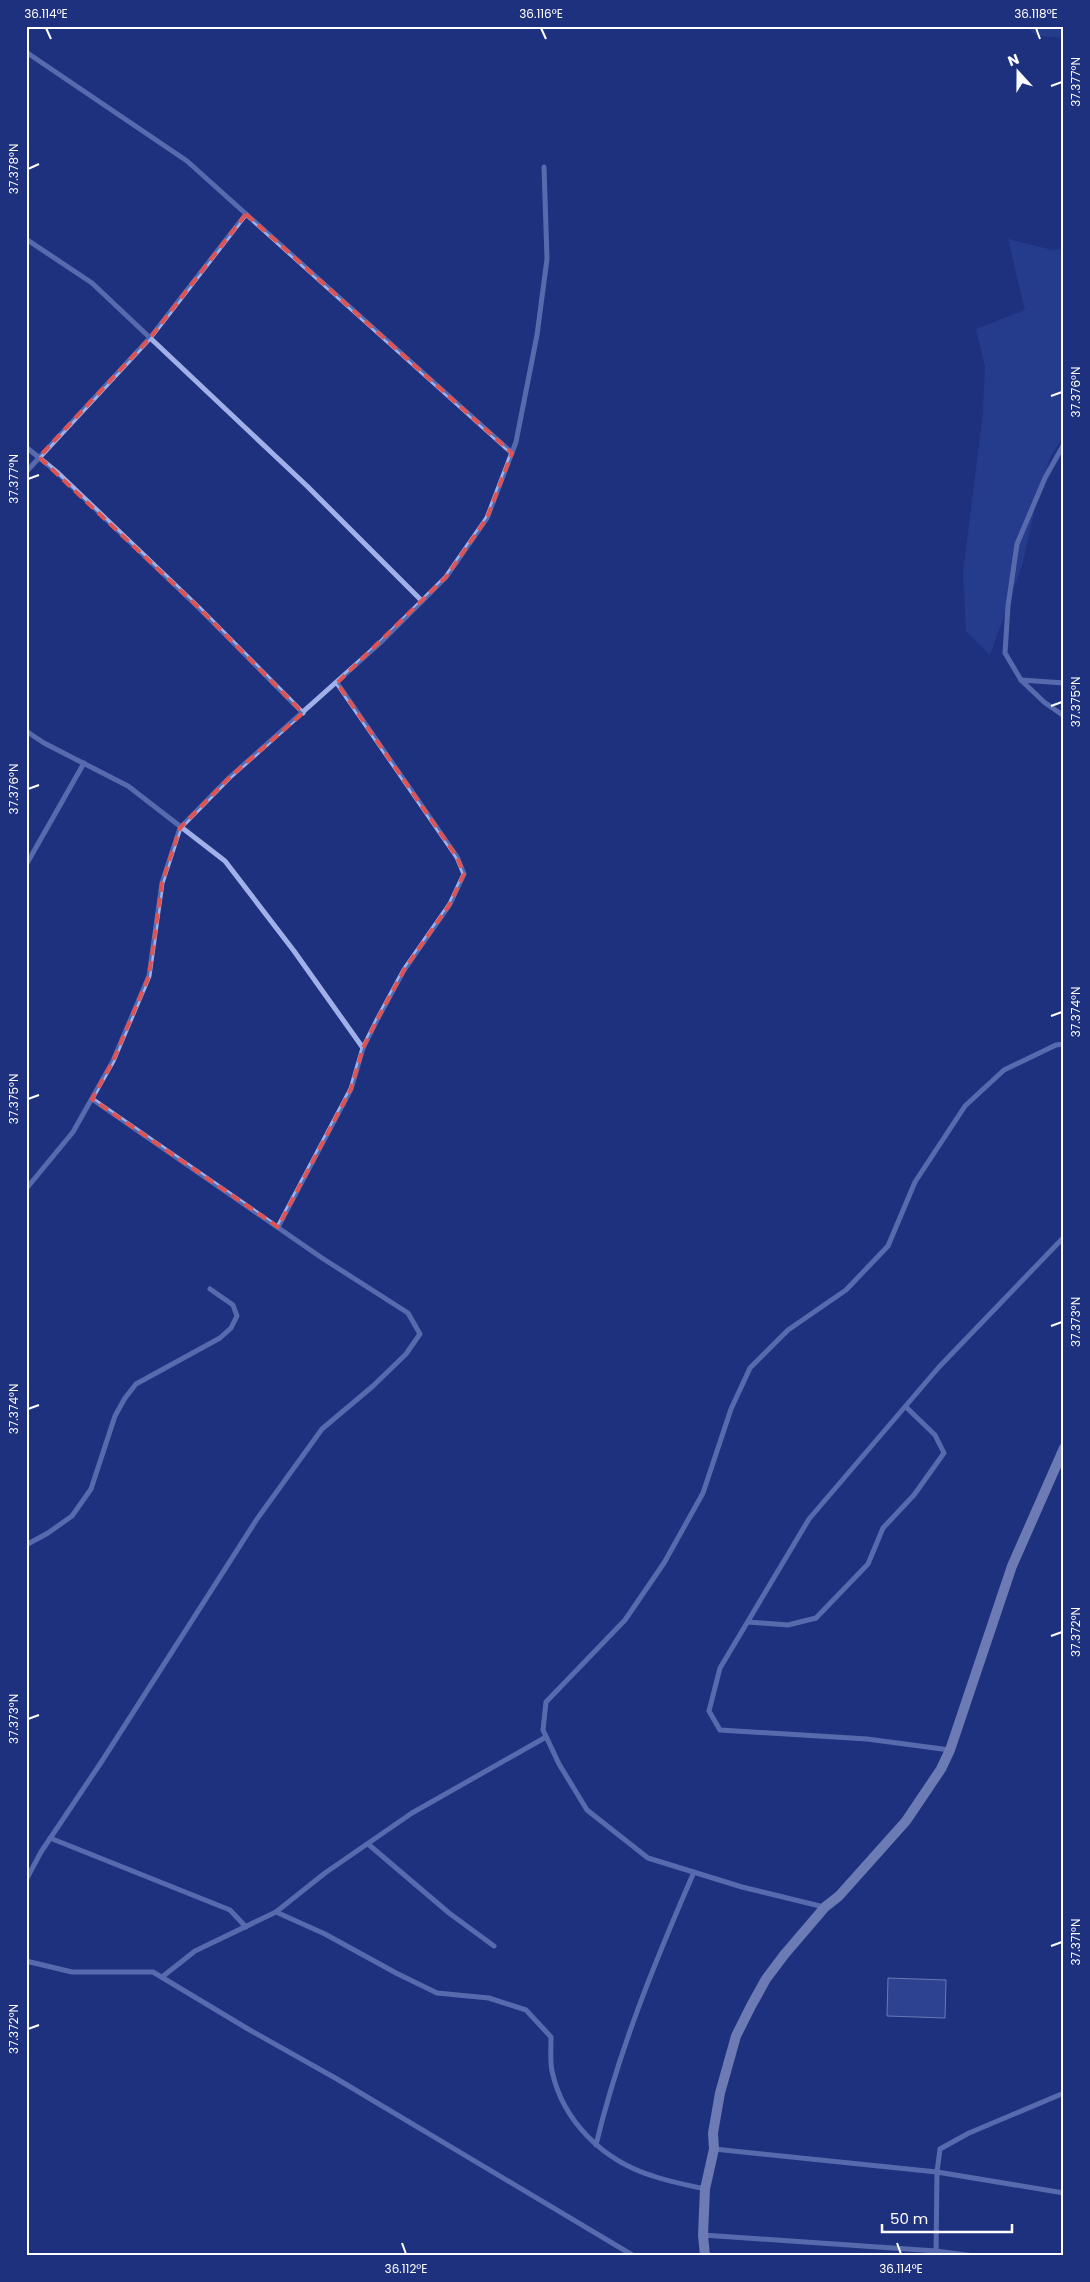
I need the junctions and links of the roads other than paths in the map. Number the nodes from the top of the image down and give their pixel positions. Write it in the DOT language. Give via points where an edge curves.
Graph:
graph roads {
  1 [pos="29,26"];
  2 [pos="26,30"];
  3 [pos="26,52"];
  4 [pos="544,167"];
  5 [pos="246,214"];
  6 [pos="26,239"];
  7 [pos="150,338"];
  8 [pos="1064,444"];
  9 [pos="26,447"];
  10 [pos="512,453"];
  11 [pos="39,457"];
  12 [pos="26,472"];
  13 [pos="422,601"];
  14 [pos="1021,680"];
  15 [pos="336,683"];
  16 [pos="1064,683"];
  17 [pos="303,713"];
  18 [pos="1064,716"];
  19 [pos="26,731"];
  20 [pos="84,764"];
  21 [pos="180,828"];
  22 [pos="26,865"];
  23 [pos="1064,1044"];
  24 [pos="363,1048"];
  25 [pos="92,1099"];
  26 [pos="26,1189"];
  27 [pos="278,1227"];
  28 [pos="1064,1237"];
  29 [pos="210,1289"];
  30 [pos="906,1407"];
  31 [pos="1064,1448"];
  32 [pos="26,1545"];
  33 [pos="748,1622"];
  34 [pos="546,1737"];
  35 [pos="950,1750"];
  36 [pos="50,1838"];
  37 [pos="368,1844"];
  38 [pos="694,1872"];
  39 [pos="26,1880"];
  40 [pos="825,1907"];
  41 [pos="276,1912"];
  42 [pos="246,1927"];
  43 [pos="494,1946"];
  44 [pos="26,1961"];
  45 [pos="162,1977"];
  46 [pos="1064,2093"];
  47 [pos="596,2145"];
  48 [pos="714,2149"];
  49 [pos="937,2172"];
  50 [pos="706,2188"];
  51 [pos="1064,2193"];
  52 [pos="703,2235"];
  53 [pos="936,2253"];
  54 [pos="634,2256"];
  55 [pos="705,2256"];
  56 [pos="974,2256"];
  1 -- 2 [label="street"];
  3 -- 5 [label="street" via="187,161"];
  4 -- 10 [label="street" via="547,259 537,335"];
  5 -- 7 [label="street"];
  5 -- 10 [label="street"];
  6 -- 7 [label="street" via="92,283"];
  7 -- 11 [label="street"];
  7 -- 13 [label="street" via="307,486"];
  8 -- 14 [label="street" via="1045,478 1017,544 1008,606 1006,653"];
  9 -- 11 [label="street"];
  10 -- 13 [label="street" via="487,518 446,577"];
  11 -- 12 [label="street"];
  11 -- 17 [label="street" via="197,606"];
  13 -- 15 [label="street"];
  14 -- 16 [label="street"];
  14 -- 18 [label="street"];
  15 -- 17 [label="street"];
  15 -- 24 [label="street" via="457,857 464,874 450,904 404,970"];
  17 -- 21 [label="street" via="230,777"];
  19 -- 20 [label="street"];
  20 -- 21 [label="street" via="128,786"];
  20 -- 22 [label="street"];
  21 -- 24 [label="street" via="225,861"];
  21 -- 25 [label="street" via="162,883 149,976 113,1061"];
  23 -- 34 [label="street" via="1004,1070 965,1106 916,1182 888,1246 846,1290 788,1330 750,1368 731,1409 703,1493 664,1563 625,1620 546,1702 543,1730"];
  24 -- 27 [label="street" via="351,1089"];
  25 -- 26 [label="street" via="72,1132"];
  25 -- 27 [label="street"];
  27 -- 36 [label="street" via="408,1313 420,1334 406,1354 374,1386 322,1429 257,1519"];
  28 -- 30 [label="street" via="939,1367"];
  29 -- 32 [label="street" via="233,1305 238,1316 230,1328 220,1338 136,1384 116,1416 91,1489 72,1516"];
  30 -- 33 [label="street" via="809,1519"];
  30 -- 33 [label="street" via="934,1435 944,1453 914,1495 883,1528 868,1564 816,1618 788,1625"];
  31 -- 35 [label="main road" via="1012,1566"];
  33 -- 35 [label="street" via="720,1668 709,1711 720,1730 867,1738"];
  34 -- 37 [label="street" via="412,1813"];
  34 -- 38 [label="street" via="587,1810 648,1858"];
  35 -- 40 [label="main road" via="906,1821 839,1896"];
  36 -- 39 [label="street"];
  36 -- 42 [label="street" via="230,1910"];
  37 -- 41 [label="street"];
  37 -- 43 [label="street" via="449,1913"];
  38 -- 40 [label="street"];
  38 -- 47 [label="street" via="657,1960 603,2115"];
  40 -- 48 [label="main road" via="766,1979 736,2036 720,2093 713,2133"];
  41 -- 42 [label="street"];
  41 -- 47 [label="street" via="437,1993 489,1998 526,2010 551,2037 552,2070 560,2101"];
  42 -- 45 [label="street" via="195,1951"];
  44 -- 45 [label="street" via="72,1972 153,1972"];
  45 -- 54 [label="street"];
  46 -- 49 [label="street" via="969,2133 940,2149"];
  47 -- 50 [label="street" via="610,2157 652,2176"];
  48 -- 49 [label="street"];
  48 -- 50 [label="main road"];
  49 -- 51 [label="street"];
  49 -- 53 [label="street"];
  50 -- 52 [label="main road"];
  52 -- 53 [label="street"];
  52 -- 55 [label="main road"];
  53 -- 56 [label="street"];
}
